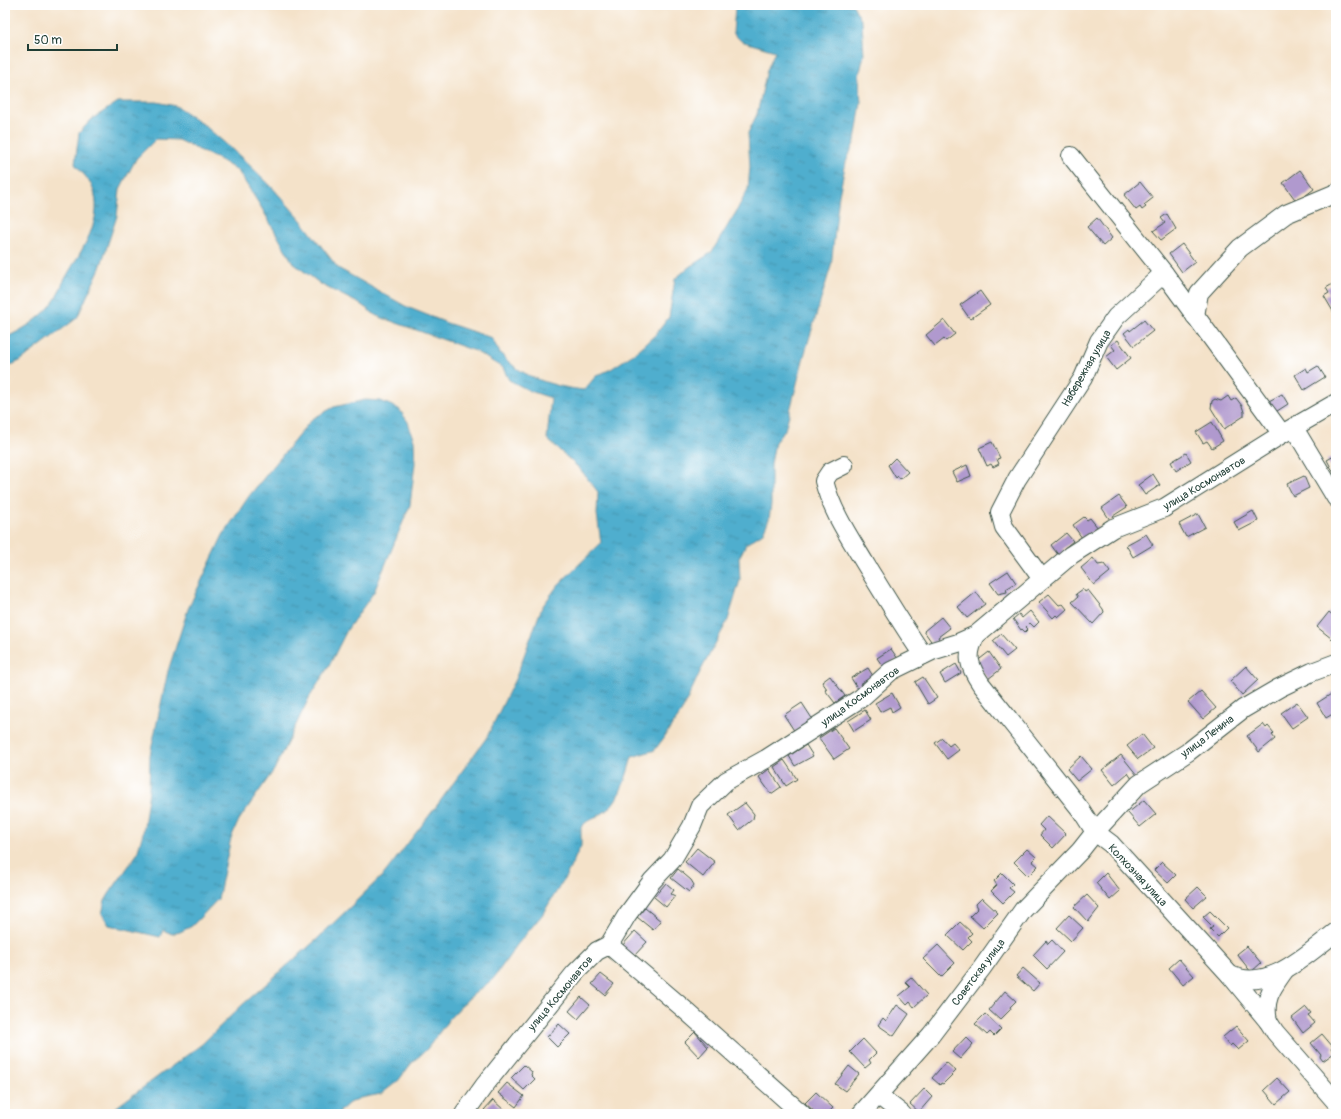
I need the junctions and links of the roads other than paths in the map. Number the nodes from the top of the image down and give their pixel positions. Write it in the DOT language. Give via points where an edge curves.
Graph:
graph roads {
  1 [pos="1071,156"];
  2 [pos="1336,193"];
  3 [pos="1164,273"];
  4 [pos="1196,316"];
  5 [pos="1336,403"];
  6 [pos="1288,431"];
  7 [pos="844,465"];
  8 [pos="1336,498"];
  9 [pos="1042,579"];
  10 [pos="976,635"];
  11 [pos="924,655"];
  12 [pos="1336,663"];
  13 [pos="1095,832"];
  14 [pos="1336,932"];
  15 [pos="609,945"];
  16 [pos="1284,971"];
  17 [pos="1230,975"];
  18 [pos="1268,1021"];
  19 [pos="878,1095"];
  20 [pos="1336,1102"];
  21 [pos="464,1114"];
  22 [pos="802,1114"];
  23 [pos="861,1114"];
  24 [pos="902,1114"];
  1 -- 3 [label="street"];
  2 -- 4 [label="street" via="1286,214 1240,248 1199,293"];
  3 -- 4 [label="street"];
  3 -- 9 [label="street, Набережная улица" via="1116,317 1099,341 1083,378 1017,479 1000,512 1004,527"];
  4 -- 6 [label="street"];
  5 -- 6 [label="street, улица Космонавтов"];
  6 -- 8 [label="street"];
  6 -- 9 [label="street, улица Космонавтов" via="1164,508 1113,528 1071,555"];
  7 -- 11 [label="street" via="830,472 824,481 828,497 904,628"];
  9 -- 10 [label="street, улица Космонавтов"];
  10 -- 11 [label="street, улица Космонавтов"];
  10 -- 13 [label="street, Колхозная улица" via="970,646 969,660 972,670 1081,810"];
  11 -- 15 [label="street, улица Космонавтов" via="891,671 861,698 766,759 726,781 700,806 692,826 672,860 652,881"];
  12 -- 13 [label="street, улица Ленина" via="1279,688 1243,710 1188,752 1139,784"];
  13 -- 17 [label="street, Колхозная улица" via="1111,844"];
  13 -- 19 [label="street, Советская улица" via="1023,910 930,1035"];
  14 -- 16 [label="street"];
  15 -- 21 [label="street, улица Космонавтов" via="597,951 575,974"];
  15 -- 22 [label="street"];
  16 -- 17 [label="street" via="1249,981 1239,980"];
  16 -- 18 [label="street" via="1271,989 1265,1009"];
  17 -- 18 [label="street, Колхозная улица"];
  18 -- 20 [label="street, Колхозная улица"];
  19 -- 23 [label="street, Советская улица"];
  19 -- 24 [label="street"];
}
